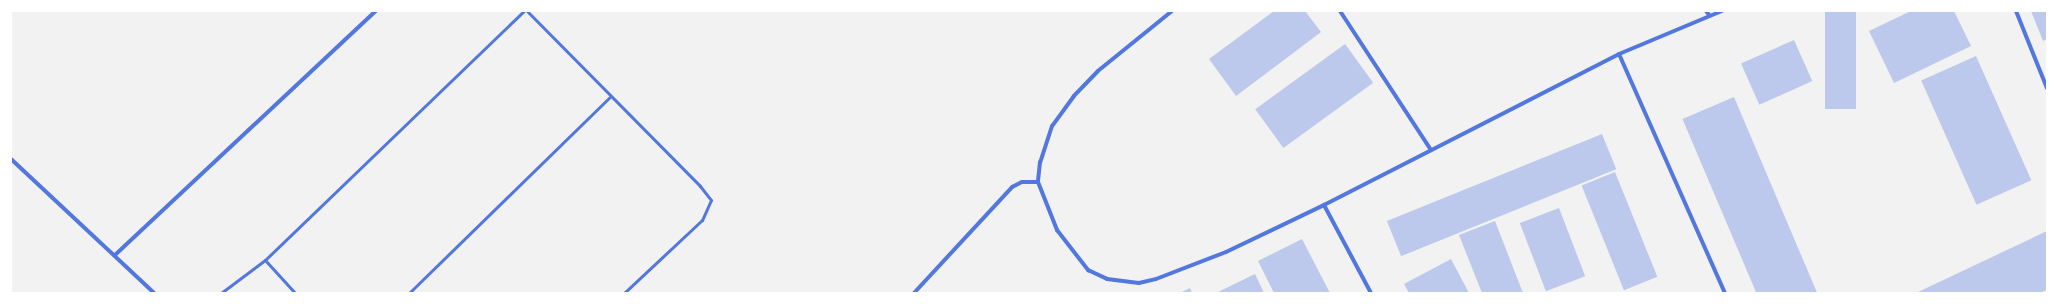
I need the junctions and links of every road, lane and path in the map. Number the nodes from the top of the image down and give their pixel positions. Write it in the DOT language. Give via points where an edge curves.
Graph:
graph roads {
  1 [pos="376,11"];
  2 [pos="525,11"];
  3 [pos="1172,11"];
  4 [pos="1340,11"];
  5 [pos="1706,11"];
  6 [pos="1722,11"];
  7 [pos="2016,11"];
  8 [pos="1710,16"];
  9 [pos="1619,54"];
  10 [pos="2047,88"];
  11 [pos="610,97"];
  12 [pos="1431,150"];
  13 [pos="11,159"];
  14 [pos="1038,182"];
  15 [pos="1324,205"];
  16 [pos="116,255"];
  17 [pos="265,260"];
  18 [pos="154,293"];
  19 [pos="221,293"];
  20 [pos="295,293"];
  21 [pos="408,293"];
  22 [pos="624,293"];
  23 [pos="914,293"];
  24 [pos="1371,293"];
  25 [pos="1725,293"];
  1 -- 16 [label="street"];
  2 -- 11 [label="lane"];
  2 -- 17 [label="lane"];
  3 -- 14 [label="street" via="1098,71 1074,96 1052,126 1045,143"];
  4 -- 12 [label="street"];
  5 -- 8 [label="street"];
  6 -- 8 [label="street"];
  7 -- 10 [label="street"];
  8 -- 9 [label="street"];
  9 -- 12 [label="street"];
  9 -- 25 [label="street"];
  11 -- 21 [label="lane"];
  11 -- 22 [label="lane" via="700,186 710,200 702,220"];
  12 -- 15 [label="street"];
  13 -- 16 [label="street"];
  14 -- 15 [label="street" via="1057,230 1077,258 1088,270 1107,280 1124,282 1156,279 1226,252"];
  14 -- 23 [label="street" via="1022,182 1012,187"];
  15 -- 24 [label="street"];
  16 -- 18 [label="street"];
  17 -- 19 [label="lane"];
  17 -- 20 [label="lane"];
}
